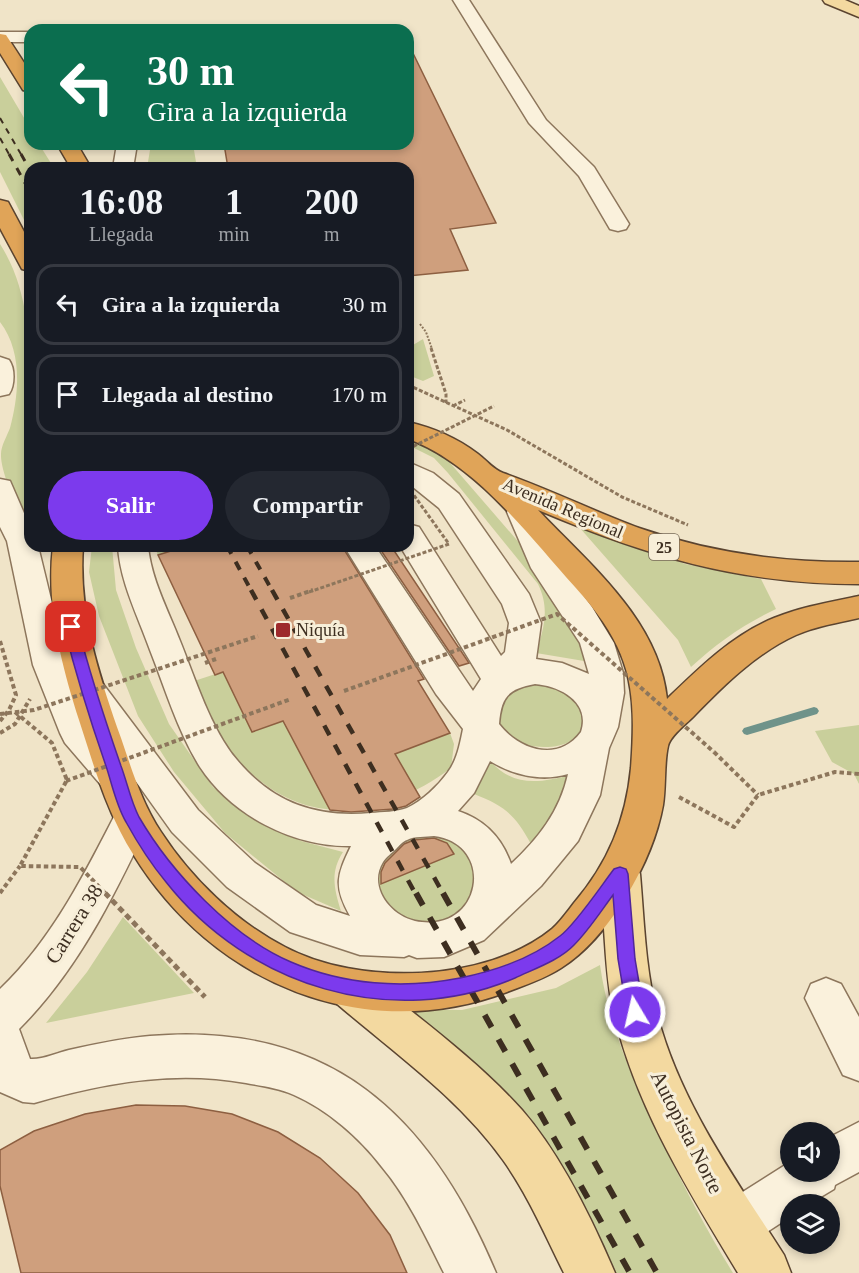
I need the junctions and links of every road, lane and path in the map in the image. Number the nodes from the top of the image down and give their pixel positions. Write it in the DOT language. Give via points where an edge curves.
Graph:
graph roads {
  1 [pos="461,0"];
  2 [pos="831,0"];
  3 [pos="859,12"];
  4 [pos="24,37"];
  5 [pos="0,38"];
  6 [pos="24,76"];
  7 [pos="2,215"];
  8 [pos="618,224"];
  9 [pos="24,254"];
  10 [pos="420,324"];
  11 [pos="0,365"];
  12 [pos="0,388"];
  13 [pos="414,388"];
  14 [pos="465,400"];
  15 [pos="446,404"];
  16 [pos="453,406"];
  17 [pos="494,406"];
  18 [pos="414,436"];
  19 [pos="481,472"];
  20 [pos="414,474"];
  21 [pos="0,488"];
  22 [pos="414,495"];
  23 [pos="522,512"];
  24 [pos="693,527"];
  25 [pos="414,544"];
  26 [pos="24,551"];
  27 [pos="24,552"];
  28 [pos="68,552"];
  29 [pos="135,552"];
  30 [pos="362,552"];
  31 [pos="859,573"];
  32 [pos="290,597"];
  33 [pos="859,607"];
  34 [pos="258,636"];
  35 [pos="0,641"];
  36 [pos="500,682"];
  37 [pos="85,684"];
  38 [pos="344,691"];
  39 [pos="291,699"];
  40 [pos="15,712"];
  41 [pos="0,714"];
  42 [pos="0,721"];
  43 [pos="481,727"];
  44 [pos="597,731"];
  45 [pos="650,739"];
  46 [pos="859,774"];
  47 [pos="116,777"];
  48 [pos="67,780"];
  49 [pos="758,795"];
  50 [pos="677,796"];
  51 [pos="132,818"];
  52 [pos="406,823"];
  53 [pos="20,866"];
  54 [pos="620,874"];
  55 [pos="0,893"];
  56 [pos="485,912"];
  57 [pos="425,940"];
  58 [pos="351,989"];
  59 [pos="205,997"];
  60 [pos="826,998"];
  61 [pos="0,1018"];
  62 [pos="0,1036"];
  63 [pos="859,1060"];
  64 [pos="859,1145"];
  65 [pos="840,1157"];
  66 [pos="801,1182"];
  67 [pos="736,1224"];
  68 [pos="471,1273"];
  69 [pos="590,1273"];
  70 [pos="766,1273"];
  1 -- 8 [label="street" via="539,123 595,181"];
  2 -- 3 [label="main road"];
  4 -- 5 [label="street"];
  5 -- 6 [label="highway"];
  7 -- 9 [label="highway"];
  10 -- 15 [label="path" via="443,384"];
  11 -- 12 [label="street"];
  13 -- 15 [label="path"];
  14 -- 16 [label="path"];
  15 -- 16 [label="path"];
  16 -- 24 [label="path" via="507,430 622,497"];
  17 -- 18 [label="path, bridge"];
  18 -- 19 [label="highway, 25" via="465,459"];
  19 -- 23 [label="highway, 25"];
  19 -- 31 [label="highway, Avenida Regional / 25" via="628,536 694,556 770,570"];
  20 -- 36 [label="street" via="450,501 518,602 525,623 521,656"];
  21 -- 26 [label="street"];
  22 -- 32 [label="path, bridge" via="449,543"];
  23 -- 44 [label="street" via="550,573 595,638 607,690"];
  23 -- 45 [label="highway, 25" via="591,587 638,651 647,682"];
  25 -- 36 [label="street"];
  27 -- 47 [label="street" via="50,665 78,733"];
  28 -- 37 [label="highway, 25" via="71,627"];
  29 -- 52 [label="street" via="147,600 186,699 213,757 243,790 273,811 328,830"];
  30 -- 43 [label="street" via="448,685"];
  33 -- 45 [label="highway" via="787,626 766,636 700,688"];
  34 -- 40 [label="path, bridge" via="34,710"];
  35 -- 42 [label="path" via="16,696"];
  36 -- 43 [label="street" via="481,707"];
  36 -- 44 [label="street" via="535,671 571,679 597,702"];
  37 -- 47 [label="highway, 25"];
  37 -- 57 [label="street" via="185,822 241,875 304,919 360,937"];
  38 -- 49 [label="path, bridge" via="557,614"];
  39 -- 48 [label="path, bridge"];
  40 -- 41 [label="path, bridge"];
  40 -- 48 [label="path, bridge" via="52,743"];
  43 -- 44 [label="street" via="502,751 540,764 578,756"];
  43 -- 52 [label="street" via="475,758 462,783 436,808"];
  44 -- 56 [label="street" via="580,796 563,830 537,867"];
  45 -- 54 [label="highway, 25" via="649,781 637,833"];
  46 -- 49 [label="path" via="835,772"];
  47 -- 51 [label="highway, 25"];
  48 -- 53 [label="path, bridge"];
  49 -- 50 [label="path" via="734,827"];
  51 -- 58 [label="highway, 25" via="172,878 213,919 261,955 288,969"];
  51 -- 61 [label="street, Carrera 38" via="99,886 51,963"];
  52 -- 56 [label="street" via="439,821 459,827 477,839 490,855 496,874 495,894"];
  52 -- 57 [label="street" via="378,837 364,853 358,871 358,891 366,910 381,926 401,936"];
  53 -- 55 [label="path, bridge"];
  53 -- 59 [label="path, bridge" via="80,867"];
  54 -- 58 [label="highway, 25" via="567,941 532,962 492,979 437,990"];
  54 -- 67 [label="main road, Autopista Norte" via="635,1012 675,1117"];
  56 -- 57 [label="street" via="470,927 449,937"];
  58 -- 69 [label="main road" via="465,1085 506,1128 537,1173"];
  60 -- 63 [label="street"];
  62 -- 68 [label="street" via="13,1075 23,1080 34,1081 125,1060 168,1056 274,1068 307,1078 371,1121 408,1161"];
  64 -- 65 [label="street"];
  66 -- 67 [label="street"];
  67 -- 70 [label="main road, Autopista Norte"];
}
